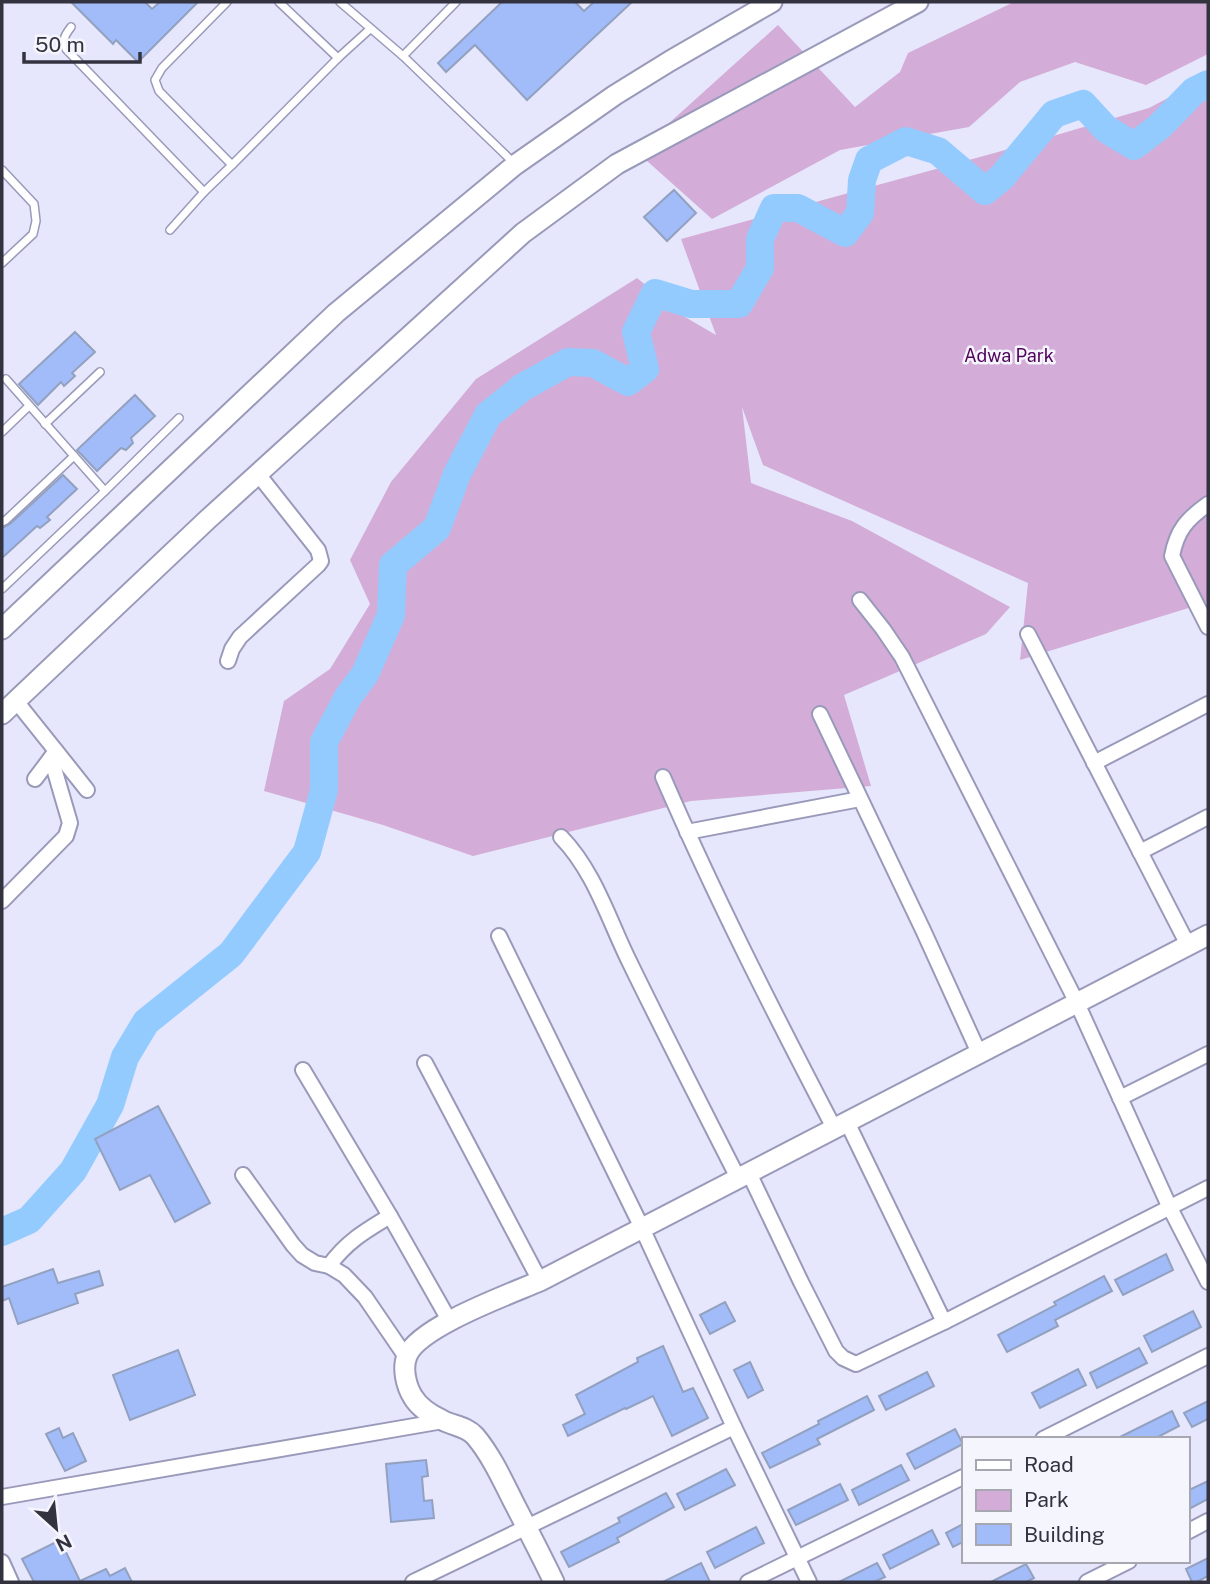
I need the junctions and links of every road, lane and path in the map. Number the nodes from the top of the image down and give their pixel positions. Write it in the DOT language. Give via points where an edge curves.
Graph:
graph roads {
  1 [pos="227,2"];
  2 [pos="279,2"];
  3 [pos="340,2"];
  4 [pos="456,2"];
  5 [pos="772,2"];
  6 [pos="918,2"];
  7 [pos="71,27"];
  8 [pos="370,29"];
  9 [pos="403,56"];
  10 [pos="338,58"];
  11 [pos="232,165"];
  12 [pos="516,165"];
  13 [pos="2,170"];
  14 [pos="204,192"];
  15 [pos="170,230"];
  16 [pos="2,262"];
  17 [pos="100,372"];
  18 [pos="6,379"];
  19 [pos="29,406"];
  20 [pos="179,418"];
  21 [pos="45,424"];
  22 [pos="2,432"];
  23 [pos="74,456"];
  24 [pos="258,474"];
  25 [pos="105,491"];
  26 [pos="1208,504"];
  27 [pos="2,522"];
  28 [pos="2,589"];
  29 [pos="860,600"];
  30 [pos="1208,626"];
  31 [pos="2,629"];
  32 [pos="1027,634"];
  33 [pos="228,661"];
  34 [pos="1208,704"];
  35 [pos="9,707"];
  36 [pos="820,714"];
  37 [pos="54,754"];
  38 [pos="1094,763"];
  39 [pos="663,777"];
  40 [pos="34,779"];
  41 [pos="87,790"];
  42 [pos="860,799"];
  43 [pos="1208,817"];
  44 [pos="687,832"];
  45 [pos="561,837"];
  46 [pos="1140,852"];
  47 [pos="2,901"];
  48 [pos="1208,935"];
  49 [pos="499,936"];
  50 [pos="1188,945"];
  51 [pos="1077,1003"];
  52 [pos="979,1053"];
  53 [pos="1208,1054"];
  54 [pos="425,1063"];
  55 [pos="303,1070"];
  56 [pos="1120,1098"];
  57 [pos="840,1125"];
  58 [pos="243,1175"];
  59 [pos="743,1175"];
  60 [pos="1208,1188"];
  61 [pos="1170,1208"];
  62 [pos="390,1216"];
  63 [pos="642,1228"];
  64 [pos="329,1266"];
  65 [pos="540,1281"];
  66 [pos="1208,1282"];
  67 [pos="449,1320"];
  68 [pos="944,1322"];
  69 [pos="1208,1356"];
  70 [pos="406,1357"];
  71 [pos="443,1421"];
  72 [pos="734,1427"];
  73 [pos="1047,1437"];
  74 [pos="962,1478"];
  75 [pos="2,1497"];
  76 [pos="1208,1521"];
  77 [pos="527,1528"];
  78 [pos="1189,1531"];
  79 [pos="796,1558"];
  80 [pos="2,1562"];
  81 [pos="1125,1563"];
  82 [pos="11,1582"];
  83 [pos="413,1582"];
  84 [pos="554,1582"];
  85 [pos="748,1582"];
  86 [pos="809,1582"];
  87 [pos="1087,1582"];
  1 -- 11 [label="lane" via="155,80 159,91"];
  2 -- 10 [label="lane"];
  3 -- 8 [label="lane"];
  4 -- 9 [label="lane"];
  5 -- 12 [label="main road" via="615,95"];
  6 -- 24 [label="main road" via="617,164 523,233"];
  7 -- 14 [label="lane" via="64,36 66,49"];
  8 -- 9 [label="lane"];
  8 -- 10 [label="lane"];
  9 -- 12 [label="lane"];
  10 -- 11 [label="lane"];
  11 -- 14 [label="lane"];
  12 -- 31 [label="main road" via="336,313"];
  13 -- 16 [label="lane" via="34,204 36,221 33,234"];
  14 -- 15 [label="lane"];
  17 -- 21 [label="lane"];
  18 -- 19 [label="lane"];
  19 -- 21 [label="lane"];
  19 -- 22 [label="lane"];
  20 -- 25 [label="lane"];
  21 -- 23 [label="lane"];
  23 -- 25 [label="lane"];
  23 -- 27 [label="lane"];
  24 -- 33 [label="street" via="318,550 321,561 240,637"];
  24 -- 35 [label="main road"];
  25 -- 28 [label="lane"];
  26 -- 30 [label="street" via="1179,532 1172,556"];
  29 -- 51 [label="street" via="902,657"];
  32 -- 38 [label="street"];
  34 -- 38 [label="street"];
  35 -- 37 [label="street"];
  36 -- 42 [label="street"];
  37 -- 40 [label="street"];
  37 -- 41 [label="street"];
  37 -- 47 [label="street" via="70,823 66,836"];
  38 -- 46 [label="street"];
  39 -- 44 [label="street"];
  42 -- 44 [label="street"];
  42 -- 52 [label="street"];
  43 -- 46 [label="street"];
  44 -- 57 [label="street" via="768,1002"];
  45 -- 59 [label="street" via="575,851 602,900 629,961"];
  46 -- 50 [label="street"];
  48 -- 50 [label="main road"];
  49 -- 63 [label="street"];
  50 -- 51 [label="main road"];
  51 -- 52 [label="main road"];
  51 -- 56 [label="street"];
  52 -- 57 [label="main road"];
  53 -- 56 [label="street"];
  54 -- 65 [label="street"];
  55 -- 62 [label="street"];
  56 -- 61 [label="street"];
  57 -- 59 [label="main road"];
  57 -- 68 [label="street"];
  58 -- 64 [label="street" via="302,1255"];
  59 -- 63 [label="main road"];
  59 -- 68 [label="street" via="843,1358 856,1364"];
  60 -- 61 [label="street"];
  61 -- 66 [label="street"];
  61 -- 68 [label="street"];
  62 -- 64 [label="street" via="353,1238"];
  62 -- 67 [label="street"];
  63 -- 65 [label="main road"];
  63 -- 72 [label="street"];
  64 -- 70 [label="street" via="365,1297"];
  65 -- 67 [label="main road"];
  67 -- 70 [label="main road" via="415,1344"];
  69 -- 73 [label="street"];
  70 -- 71 [label="main road" via="405,1376 412,1396"];
  71 -- 75 [label="street"];
  71 -- 77 [label="main road" via="473,1434"];
  72 -- 77 [label="street"];
  72 -- 79 [label="street"];
  74 -- 79 [label="street"];
  76 -- 78 [label="street"];
  77 -- 83 [label="street"];
  77 -- 84 [label="main road"];
  79 -- 85 [label="street"];
  79 -- 86 [label="street"];
  80 -- 82 [label="street"];
  81 -- 87 [label="street"];
}
